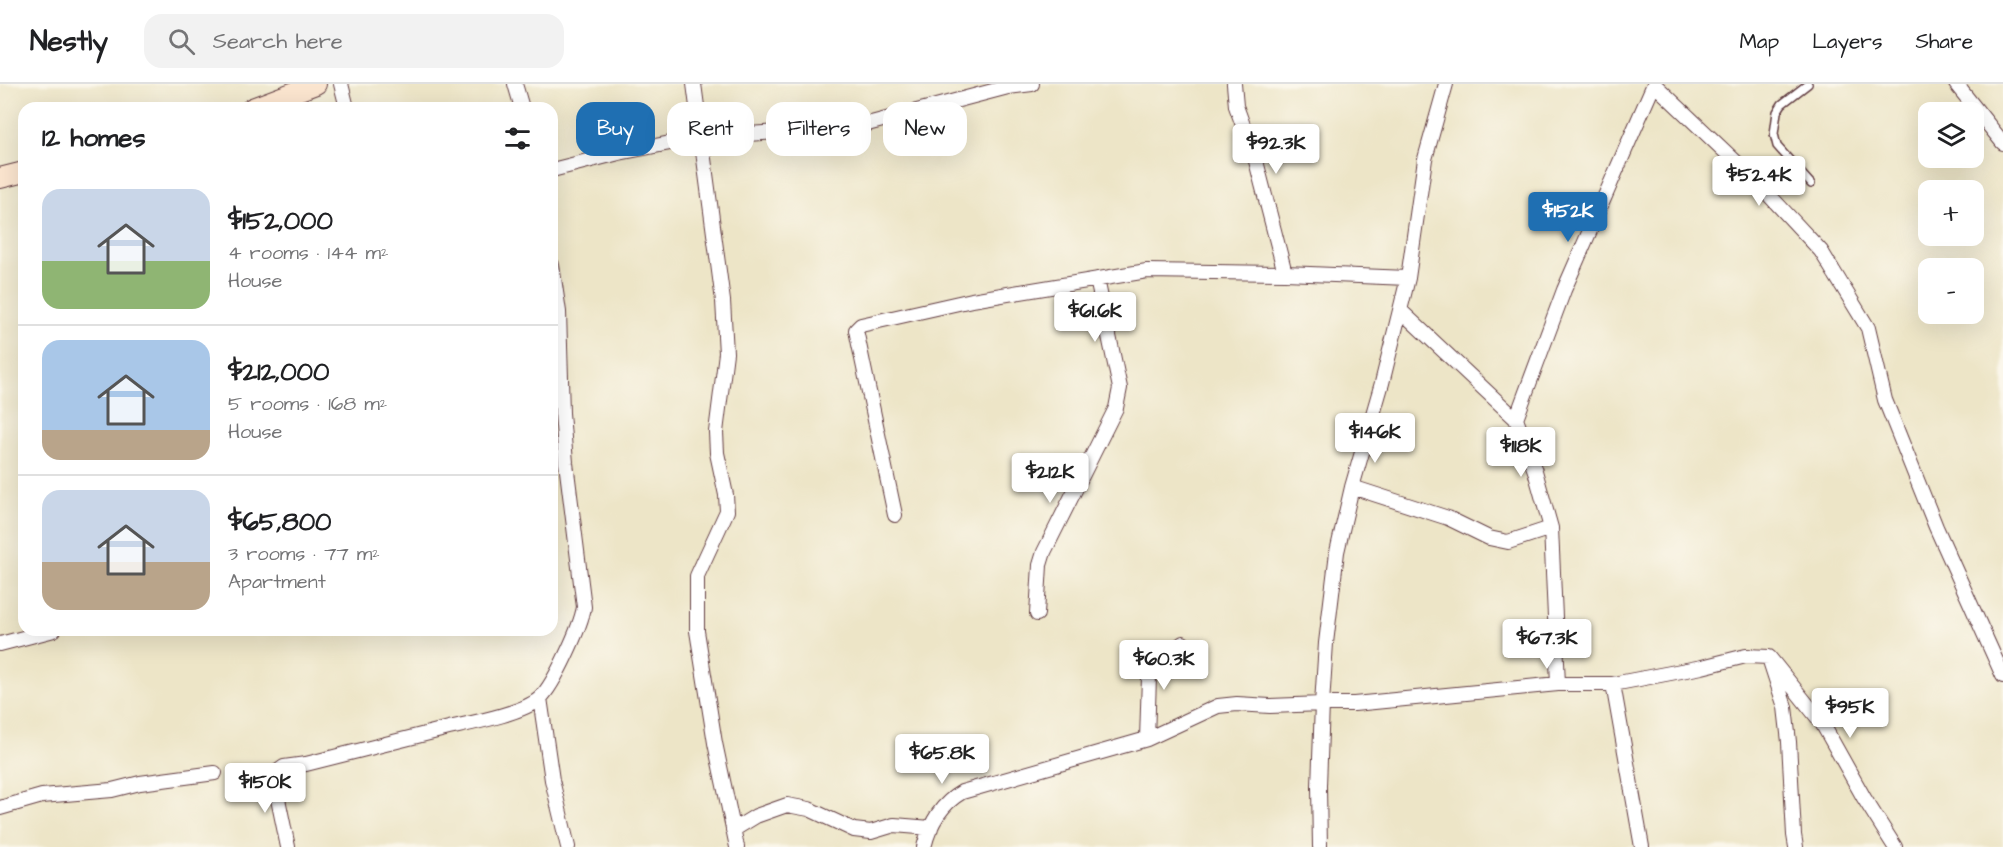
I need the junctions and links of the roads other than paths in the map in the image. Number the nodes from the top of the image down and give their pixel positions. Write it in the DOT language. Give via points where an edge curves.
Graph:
graph roads {
  1 [pos="316,84"];
  2 [pos="341,84"];
  3 [pos="515,84"];
  4 [pos="694,84"];
  5 [pos="1032,84"];
  6 [pos="1234,84"];
  7 [pos="1654,84"];
  8 [pos="1808,84"];
  9 [pos="1956,84"];
  10 [pos="1441,88"];
  11 [pos="268,102"];
  12 [pos="346,102"];
  13 [pos="520,102"];
  14 [pos="696,102"];
  15 [pos="754,134"];
  16 [pos="2003,142"];
  17 [pos="667,144"];
  18 [pos="703,156"];
  19 [pos="558,168"];
  20 [pos="18,174"];
  21 [pos="0,178"];
  22 [pos="1811,184"];
  23 [pos="1285,273"];
  24 [pos="1408,278"];
  25 [pos="1097,279"];
  26 [pos="558,305"];
  27 [pos="1400,310"];
  28 [pos="1516,419"];
  29 [pos="1352,488"];
  30 [pos="895,515"];
  31 [pos="1551,528"];
  32 [pos="1037,614"];
  33 [pos="31,636"];
  34 [pos="1183,643"];
  35 [pos="0,644"];
  36 [pos="1769,657"];
  37 [pos="2003,676"];
  38 [pos="1558,684"];
  39 [pos="1613,684"];
  40 [pos="540,699"];
  41 [pos="1322,704"];
  42 [pos="1147,739"];
  43 [pos="215,772"];
  44 [pos="0,808"];
  45 [pos="931,828"];
  46 [pos="734,830"];
  47 [pos="288,847"];
  48 [pos="568,847"];
  49 [pos="736,847"];
  50 [pos="924,847"];
  51 [pos="1320,847"];
  52 [pos="1642,847"];
  53 [pos="1796,847"];
  54 [pos="1895,847"];
  1 -- 11 [label="street"];
  2 -- 12 [label="street"];
  3 -- 13 [label="street"];
  4 -- 14 [label="street"];
  5 -- 15 [label="street" via="856,127"];
  6 -- 23 [label="street" via="1236,105 1256,161"];
  7 -- 28 [label="street" via="1564,290"];
  7 -- 37 [label="street" via="1756,181 1821,251 1868,328 1885,400 1936,527"];
  8 -- 22 [label="lane" via="1782,104 1774,134 1777,146"];
  9 -- 16 [label="street"];
  10 -- 24 [label="street" via="1425,159"];
  17 -- 19 [label="street"];
  18 -- 46 [label="street" via="723,301 726,353 716,432 727,511 697,576 697,632"];
  20 -- 21 [label="street"];
  23 -- 24 [label="street"];
  23 -- 25 [label="street" via="1161,270"];
  24 -- 27 [label="street"];
  25 -- 30 [label="street" via="972,300 858,327"];
  25 -- 32 [label="street" via="1120,388 1116,408 1044,552"];
  26 -- 40 [label="street" via="566,463 584,608 568,648"];
  27 -- 28 [label="street"];
  27 -- 29 [label="street"];
  28 -- 31 [label="street"];
  29 -- 31 [label="street" via="1448,518 1489,538 1508,542"];
  29 -- 41 [label="street" via="1337,552"];
  31 -- 38 [label="street"];
  33 -- 35 [label="street"];
  34 -- 42 [label="street" via="1149,677"];
  36 -- 39 [label="street" via="1746,656"];
  36 -- 53 [label="street" via="1785,707"];
  36 -- 54 [label="street" via="1822,723"];
  38 -- 39 [label="street"];
  38 -- 41 [label="street"];
  39 -- 52 [label="street"];
  40 -- 47 [label="street" via="491,718 284,767 273,775"];
  40 -- 48 [label="street" via="552,780"];
  41 -- 42 [label="street" via="1218,706"];
  41 -- 51 [label="street"];
  42 -- 45 [label="street" via="962,792 949,800"];
  43 -- 44 [label="street" via="112,790 42,796"];
  45 -- 46 [label="street" via="894,825 871,832 855,830 810,809 787,805 756,816"];
  45 -- 50 [label="street"];
  46 -- 49 [label="street"];
}
